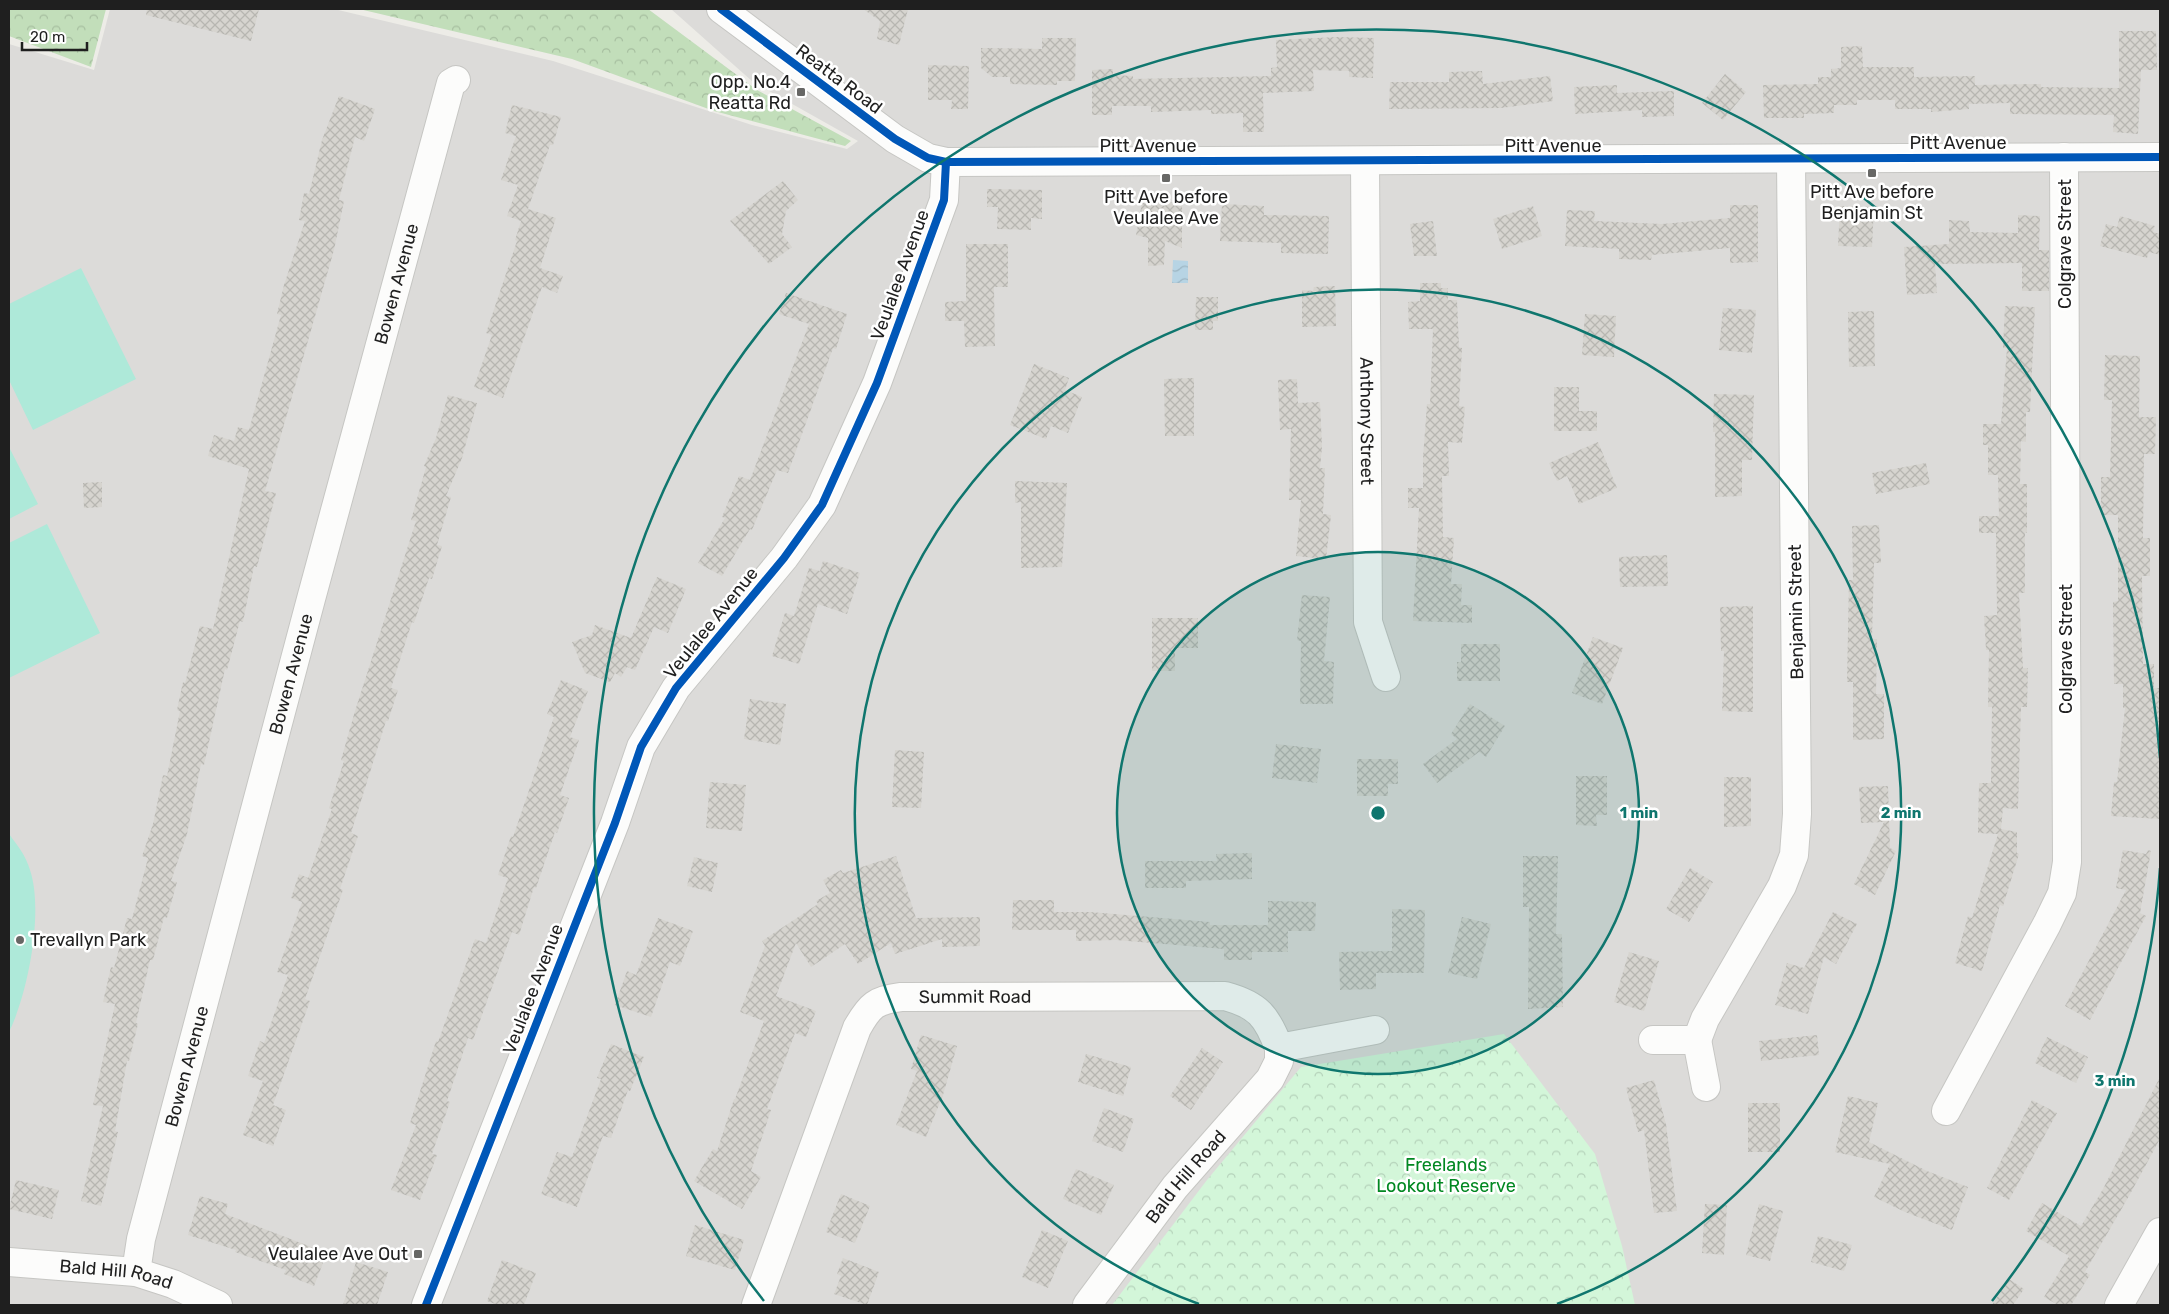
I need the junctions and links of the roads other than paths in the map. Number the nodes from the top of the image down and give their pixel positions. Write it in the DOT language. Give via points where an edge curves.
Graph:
graph roads {
  1 [pos="721,9"];
  2 [pos="456,80"];
  3 [pos="2160,157"];
  4 [pos="2064,158"];
  5 [pos="1791,160"];
  6 [pos="946,162"];
  7 [pos="1365,162"];
  8 [pos="1386,677"];
  9 [pos="1376,1030"];
  10 [pos="1652,1040"];
  11 [pos="1696,1040"];
  12 [pos="1279,1048"];
  13 [pos="1706,1087"];
  14 [pos="1946,1111"];
  15 [pos="2160,1232"];
  16 [pos="9,1262"];
  17 [pos="136,1272"];
  18 [pos="218,1305"];
  19 [pos="426,1305"];
  20 [pos="756,1305"];
  21 [pos="1087,1305"];
  22 [pos="2119,1305"];
  1 -- 6 [label="street, Reatta Road" via="895,139 928,158"];
  2 -- 17 [label="street, Bowen Avenue" via="452,83 311,600 141,1239"];
  3 -- 4 [label="street, Pitt Avenue"];
  4 -- 5 [label="street, Pitt Avenue"];
  4 -- 14 [label="street, Colgrave Street" via="2067,862 2062,893 2047,924"];
  5 -- 7 [label="street, Pitt Avenue"];
  5 -- 11 [label="street, Benjamin Street" via="1797,814 1794,855 1782,886"];
  6 -- 7 [label="street, Pitt Avenue"];
  6 -- 19 [label="street, Veulalee Avenue" via="944,200 877,383 822,505 784,558 676,688 641,747 615,823"];
  7 -- 8 [label="street, Anthony Street" via="1368,622"];
  9 -- 12 [label="street"];
  10 -- 11 [label="street"];
  11 -- 13 [label="street"];
  12 -- 20 [label="street, Summit Road" via="1271,1027 1260,1012 1244,1001 1225,996 902,996 882,999 867,1010 858,1028"];
  12 -- 21 [label="street, Bald Hill Road" via="1279,1061 1270,1080 1175,1187"];
  15 -- 22 [label="street"];
  16 -- 17 [label="street, Bald Hill Road"];
  17 -- 18 [label="street, Bald Hill Road" via="174,1284"];
}
